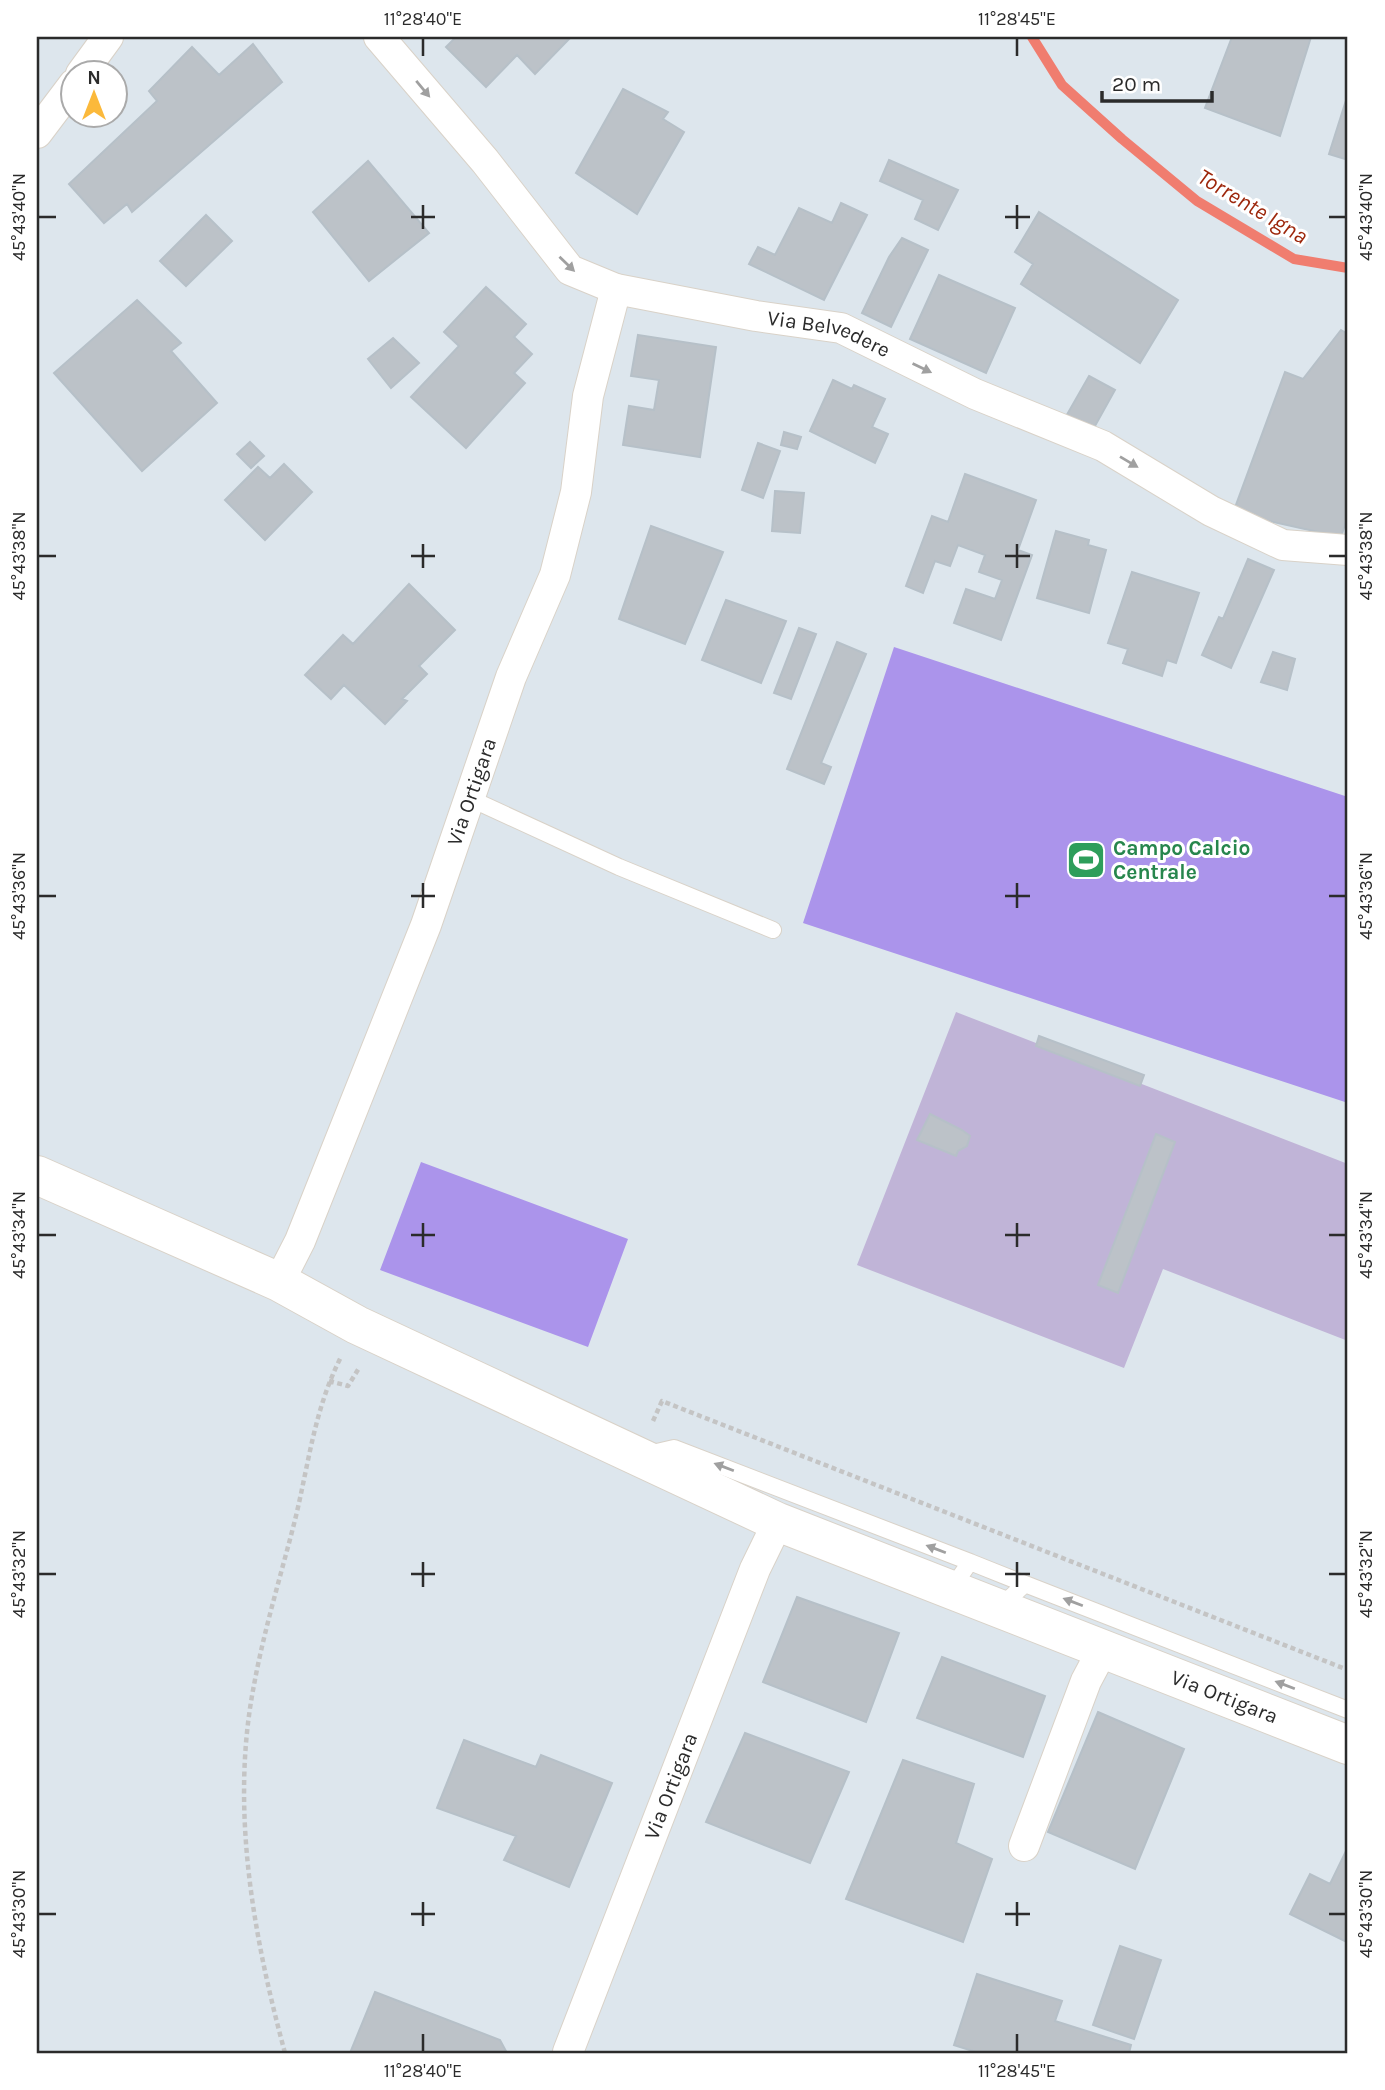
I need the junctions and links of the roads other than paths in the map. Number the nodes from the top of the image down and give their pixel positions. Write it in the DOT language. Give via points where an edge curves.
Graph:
graph roads {
  1 [pos="108,37"];
  2 [pos="379,37"];
  3 [pos="91,60"];
  4 [pos="60,103"];
  5 [pos="37,133"];
  6 [pos="616,289"];
  7 [pos="1348,550"];
  8 [pos="469,798"];
  9 [pos="773,930"];
  10 [pos="37,1175"];
  11 [pos="279,1282"];
  12 [pos="646,1439"];
  13 [pos="778,1522"];
  14 [pos="961,1575"];
  15 [pos="1012,1596"];
  16 [pos="1103,1649"];
  17 [pos="1348,1710"];
  18 [pos="1348,1745"];
  19 [pos="1024,1846"];
  20 [pos="568,2052"];
  1 -- 3 [label="street"];
  2 -- 6 [label="street, Via Belvedere, one-way" via="570,270"];
  4 -- 5 [label="street"];
  6 -- 7 [label="street, Via Belvedere, one-way" via="841,328 975,394 1103,446 1211,511 1283,545"];
  6 -- 8 [label="street, Via Ortigara" via="588,396 576,492 555,575 510,677"];
  8 -- 9 [label="lane" via="619,867"];
  8 -- 11 [label="street, Via Ortigara" via="416,950 300,1241"];
  10 -- 11 [label="street, Via Ortigara"];
  11 -- 12 [label="street, Via Ortigara" via="357,1325"];
  12 -- 13 [label="street, Via Ortigara"];
  14 -- 12 [label="lane, one-way"];
  13 -- 14 [label="street, Via Ortigara"];
  13 -- 20 [label="street, Via Ortigara" via="755,1569"];
  14 -- 15 [label="street, Via Ortigara"];
  15 -- 16 [label="street, Via Ortigara"];
  17 -- 15 [label="lane, one-way"];
  16 -- 18 [label="street, Via Ortigara"];
  16 -- 19 [label="street" via="1086,1681"];
}
